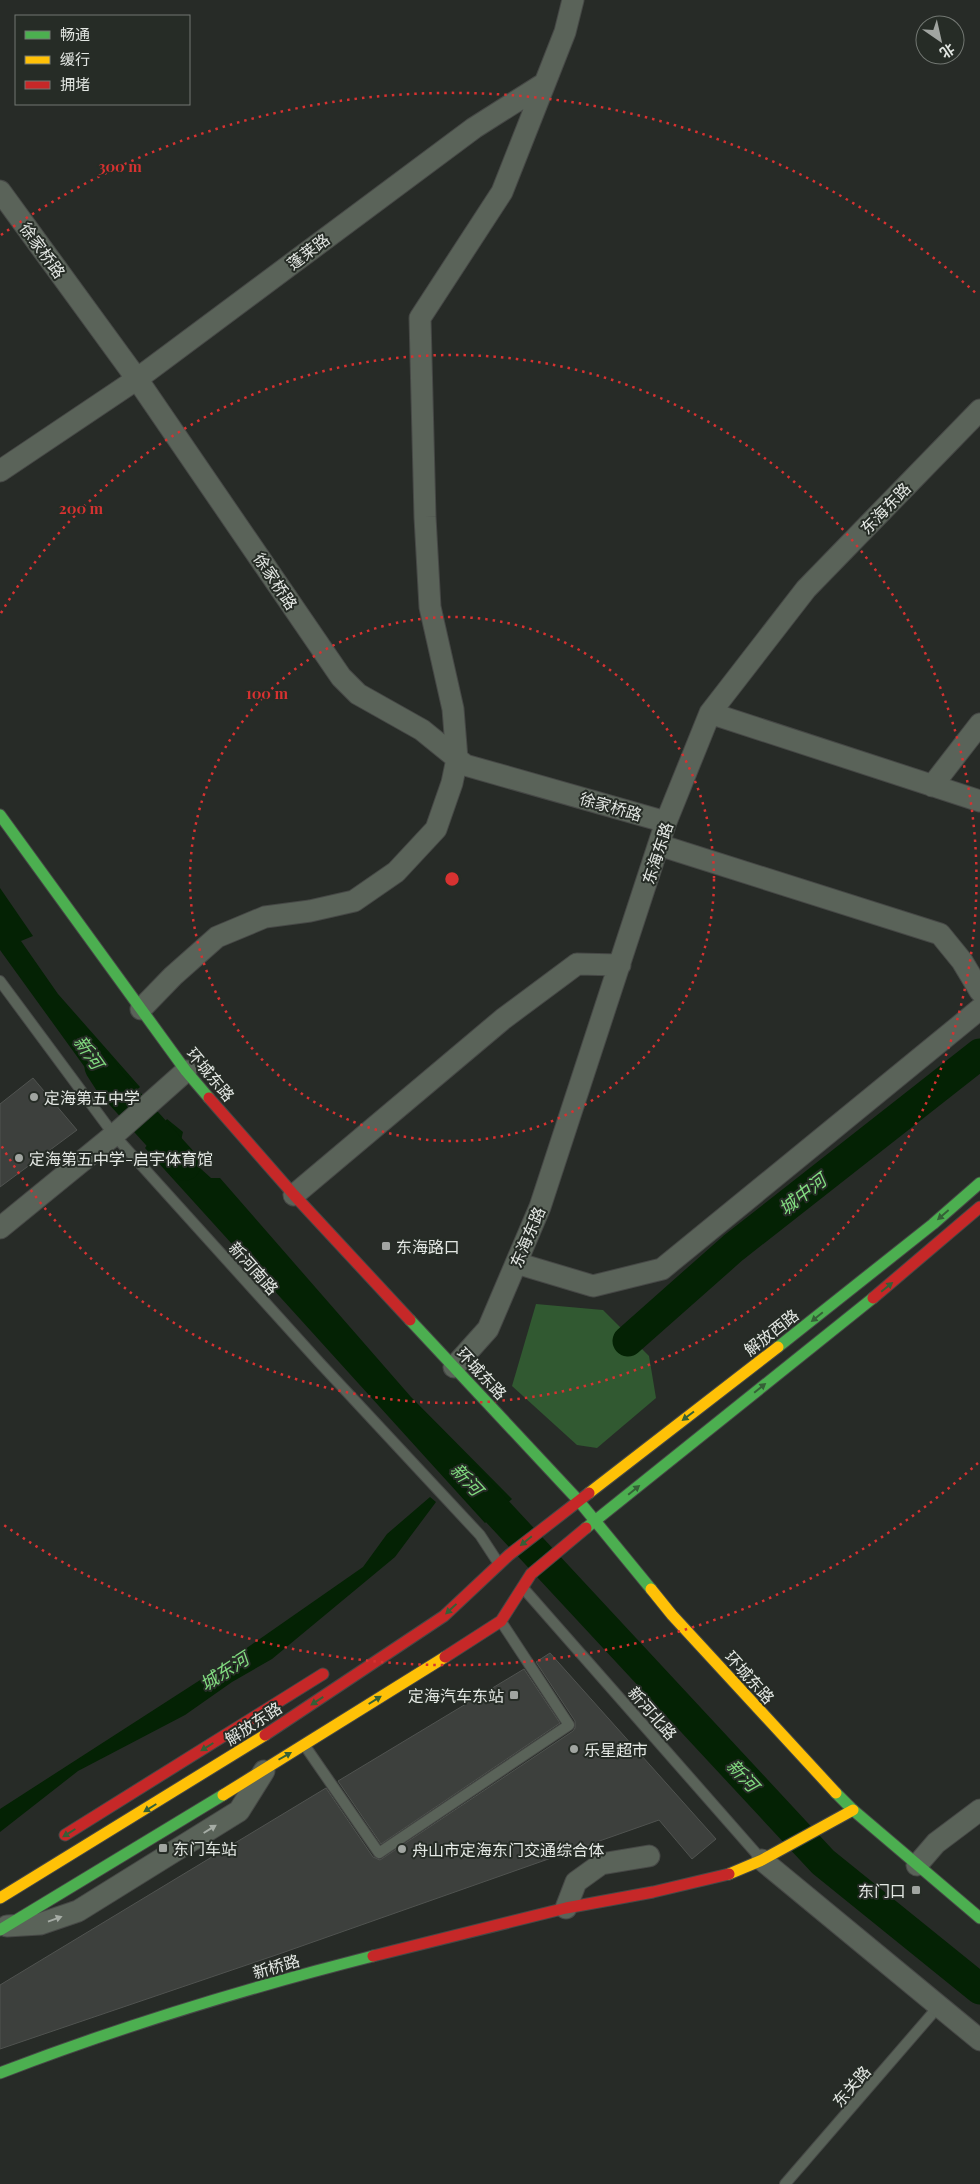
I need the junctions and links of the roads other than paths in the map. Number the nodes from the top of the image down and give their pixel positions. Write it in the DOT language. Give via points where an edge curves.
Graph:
graph roads {
  1 [pos="573,0"];
  2 [pos="545,83"];
  3 [pos="0,191"];
  4 [pos="137,379"];
  5 [pos="980,410"];
  6 [pos="0,470"];
  7 [pos="710,713"];
  8 [pos="980,724"];
  9 [pos="457,758"];
  10 [pos="932,786"];
  11 [pos="980,801"];
  12 [pos="0,814"];
  13 [pos="666,822"];
  14 [pos="659,845"];
  15 [pos="620,965"];
  16 [pos="0,981"];
  17 [pos="980,991"];
  18 [pos="141,1009"];
  19 [pos="980,1009"];
  20 [pos="186,1071"];
  21 [pos="114,1135"];
  22 [pos="980,1183"];
  23 [pos="294,1195"];
  24 [pos="980,1207"];
  25 [pos="0,1228"];
  26 [pos="516,1263"];
  27 [pos="454,1368"];
  28 [pos="578,1500"];
  29 [pos="595,1520"];
  30 [pos="544,1527"];
  31 [pos="499,1564"];
  32 [pos="522,1586"];
  33 [pos="445,1598"];
  34 [pos="501,1621"];
  35 [pos="333,1668"];
  36 [pos="305,1745"];
  37 [pos="258,1756"];
  38 [pos="853,1810"];
  39 [pos="980,1810"];
  40 [pos="56,1841"];
  41 [pos="649,1856"];
  42 [pos="762,1860"];
  43 [pos="917,1865"];
  44 [pos="0,1898"];
  45 [pos="566,1908"];
  46 [pos="980,1918"];
  47 [pos="4,1928"];
  48 [pos="938,2007"];
  49 [pos="980,2040"];
  50 [pos="0,2073"];
  51 [pos="785,2184"];
  1 -- 2 [label="street" via="565,32"];
  2 -- 4 [label="street, 蓬莱路" via="474,128"];
  2 -- 9 [label="street" via="502,192 420,318 424,507 430,607 453,709"];
  3 -- 4 [label="street, 徐家桥路"];
  4 -- 6 [label="street, 蓬莱路"];
  4 -- 9 [label="street, 徐家桥路" via="341,677 358,694 422,730"];
  5 -- 7 [label="street, 东海东路" via="806,589"];
  7 -- 10 [label="street"];
  7 -- 13 [label="street, 东海东路"];
  8 -- 10 [label="street"];
  9 -- 13 [label="street, 徐家桥路" via="465,765"];
  9 -- 18 [label="street" via="436,829 396,872 354,901 265,917 217,937"];
  10 -- 11 [label="street"];
  12 -- 18 [label="street, 环城东路"];
  13 -- 14 [label="street, 东海东路"];
  14 -- 15 [label="street, 东海东路"];
  14 -- 17 [label="street" via="940,934"];
  15 -- 23 [label="street" via="577,964 503,1019"];
  15 -- 26 [label="street, 东海东路" via="540,1207"];
  16 -- 21 [label="lane, 新河南路"];
  18 -- 20 [label="street, 环城东路"];
  19 -- 26 [label="street" via="662,1269 593,1286"];
  20 -- 21 [label="street"];
  20 -- 23 [label="street, 环城东路"];
  21 -- 25 [label="street"];
  21 -- 31 [label="lane, 新河南路" via="318,1362 480,1535"];
  22 -- 28 [label="street, 解放西路, one-way" via="795,1334"];
  23 -- 27 [label="street, 环城东路"];
  29 -- 24 [label="street, one-way" via="894,1281"];
  26 -- 27 [label="street, 东海东路" via="488,1329"];
  27 -- 28 [label="street, 环城东路"];
  28 -- 29 [label="street, 环城东路"];
  28 -- 30 [label="street, 解放西路"];
  29 -- 32 [label="street" via="531,1574"];
  29 -- 38 [label="street, 环城东路" via="672,1615"];
  30 -- 31 [label="street, 解放东路, one-way"];
  31 -- 33 [label="street"];
  31 -- 37 [label="street, 解放东路, one-way" via="444,1616"];
  32 -- 34 [label="street"];
  32 -- 42 [label="lane, 新河北路"];
  36 -- 34 [label="street, one-way"];
  34 -- 36 [label="lane" via="569,1724 379,1852"];
  35 -- 40 [label="street, one-way"];
  37 -- 36 [label="street, one-way"];
  37 -- 44 [label="street, 解放东路, one-way" via="96,1838"];
  47 -- 37 [label="street, one-way" via="40,1924 78,1910 239,1811"];
  38 -- 42 [label="street, 新桥路"];
  38 -- 43 [label="street, 环城东路"];
  39 -- 43 [label="street" via="936,1843"];
  41 -- 45 [label="street" via="601,1864 576,1882"];
  42 -- 45 [label="street, 新桥路" via="734,1873"];
  42 -- 48 [label="street"];
  43 -- 46 [label="street, 环城东路"];
  45 -- 50 [label="street, 新桥路" via="330,1967 207,2002 76,2044"];
  48 -- 49 [label="street"];
  48 -- 51 [label="lane, 东关路"];
}
